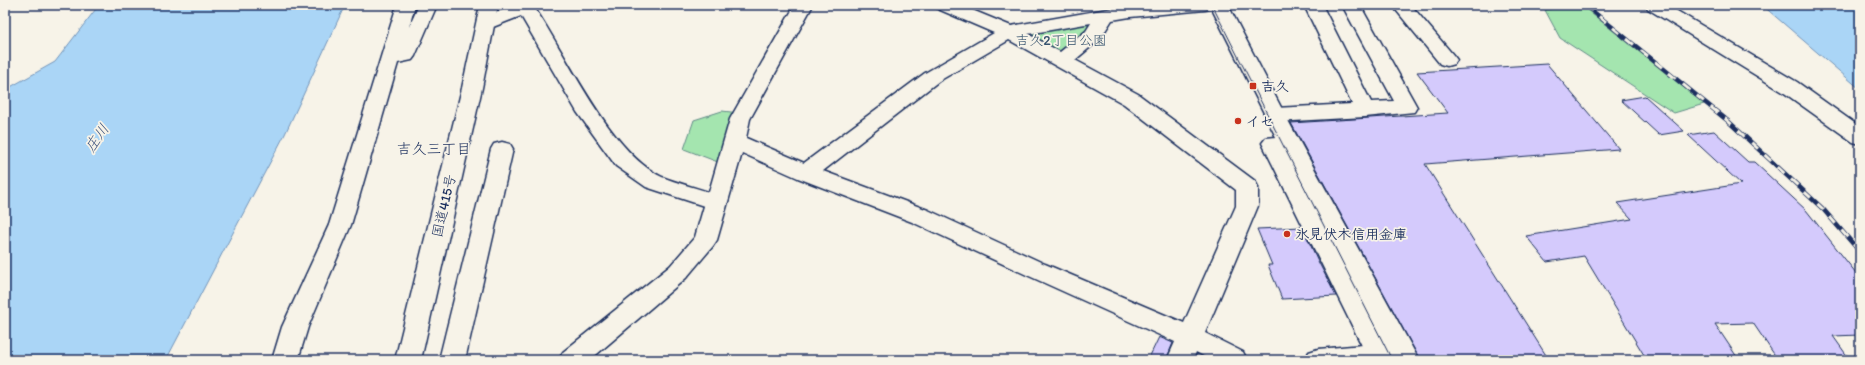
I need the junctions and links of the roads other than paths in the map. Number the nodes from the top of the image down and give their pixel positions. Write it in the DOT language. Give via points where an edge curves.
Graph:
graph roads {
  1 [pos="406,5"];
  2 [pos="428,5"];
  3 [pos="804,5"];
  4 [pos="944,5"];
  5 [pos="1206,5"];
  6 [pos="1219,5"];
  7 [pos="1313,5"];
  8 [pos="1351,5"];
  9 [pos="1401,5"];
  10 [pos="1654,5"];
  11 [pos="528,7"];
  12 [pos="487,14"];
  13 [pos="1105,16"];
  14 [pos="1009,32"];
  15 [pos="389,59"];
  16 [pos="1063,60"];
  17 [pos="1447,60"];
  18 [pos="1365,110"];
  19 [pos="1275,115"];
  20 [pos="1860,137"];
  21 [pos="735,142"];
  22 [pos="502,149"];
  23 [pos="806,174"];
  24 [pos="716,202"];
  25 [pos="1190,337"];
  26 [pos="1392,357"];
  27 [pos="286,360"];
  28 [pos="408,360"];
  29 [pos="452,360"];
  30 [pos="572,360"];
  31 [pos="1180,360"];
  32 [pos="1234,360"];
  33 [pos="1318,360"];
  1 -- 15 [label="main road"];
  2 -- 15 [label="main road" via="405,56"];
  3 -- 21 [label="main road" via="767,74 748,103 740,119"];
  4 -- 14 [label="main road"];
  5 -- 13 [label="main road" via="1130,11"];
  5 -- 26 [label="main road" via="1259,116"];
  6 -- 19 [label="main road"];
  7 -- 18 [label="main road"];
  8 -- 18 [label="main road" via="1407,107"];
  9 -- 17 [label="main road"];
  10 -- 20 [label="main road" via="1790,87"];
  11 -- 12 [label="main road"];
  11 -- 24 [label="main road" via="584,107 624,161 654,182"];
  12 -- 28 [label="main road, 国道415号"];
  13 -- 14 [label="main road"];
  13 -- 16 [label="main road" via="1093,34"];
  14 -- 16 [label="main road"];
  14 -- 23 [label="main road" via="932,77"];
  15 -- 27 [label="main road" via="340,225 295,327"];
  16 -- 25 [label="main road" via="1132,99 1247,187 1248,206"];
  18 -- 19 [label="main road"];
  19 -- 26 [label="main road"];
  21 -- 23 [label="main road"];
  21 -- 24 [label="main road"];
  22 -- 29 [label="main road"];
  23 -- 25 [label="main road" via="920,216"];
  24 -- 30 [label="main road" via="705,240 678,272"];
  25 -- 31 [label="main road"];
  25 -- 32 [label="main road"];
  26 -- 33 [label="main road"];
}
